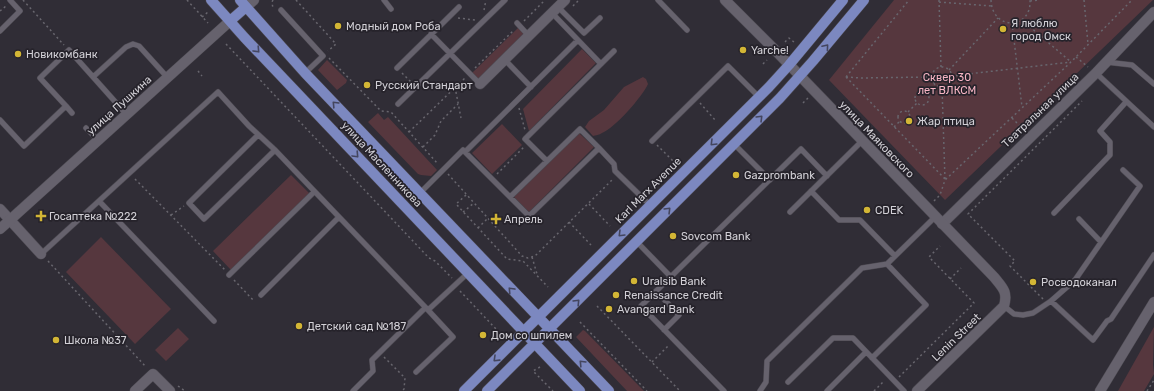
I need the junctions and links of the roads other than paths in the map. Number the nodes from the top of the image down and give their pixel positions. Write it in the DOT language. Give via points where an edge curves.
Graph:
graph roads {
  1 [pos="10,0"];
  2 [pos="212,0"];
  3 [pos="254,0"];
  4 [pos="384,0"];
  5 [pos="505,0"];
  6 [pos="658,0"];
  7 [pos="725,0"];
  8 [pos="844,0"];
  9 [pos="864,0"];
  10 [pos="243,4"];
  11 [pos="459,7"];
  12 [pos="559,7"];
  13 [pos="391,8"];
  14 [pos="281,10"];
  15 [pos="1154,12"];
  16 [pos="600,18"];
  17 [pos="230,21"];
  18 [pos="518,24"];
  19 [pos="687,30"];
  20 [pos="0,31"];
  21 [pos="432,34"];
  22 [pos="530,36"];
  23 [pos="578,40"];
  24 [pos="614,51"];
  25 [pos="450,53"];
  26 [pos="504,60"];
  27 [pos="1106,62"];
  28 [pos="601,64"];
  29 [pos="790,65"];
  30 [pos="396,68"];
  31 [pos="305,72"];
  32 [pos="1096,73"];
  33 [pos="800,76"];
  34 [pos="93,77"];
  35 [pos="168,78"];
  36 [pos="480,84"];
  37 [pos="1154,84"];
  38 [pos="531,87"];
  39 [pos="759,97"];
  40 [pos="1126,102"];
  41 [pos="398,104"];
  42 [pos="66,106"];
  43 [pos="72,112"];
  44 [pos="127,114"];
  45 [pos="0,120"];
  46 [pos="1154,127"];
  47 [pos="86,128"];
  48 [pos="258,135"];
  49 [pos="98,140"];
  50 [pos="652,141"];
  51 [pos="862,141"];
  52 [pos="734,144"];
  53 [pos="599,148"];
  54 [pos="275,150"];
  55 [pos="465,152"];
  56 [pos="547,161"];
  57 [pos="1123,170"];
  58 [pos="827,176"];
  59 [pos="770,180"];
  60 [pos="811,191"];
  61 [pos="314,192"];
  62 [pos="420,193"];
  63 [pos="510,197"];
  64 [pos="99,201"];
  65 [pos="650,205"];
  66 [pos="0,209"];
  67 [pos="790,212"];
  68 [pos="1054,214"];
  69 [pos="339,217"];
  70 [pos="1079,219"];
  71 [pos="10,220"];
  72 [pos="938,220"];
  73 [pos="0,229"];
  74 [pos="636,241"];
  75 [pos="1101,242"];
  76 [pos="41,254"];
  77 [pos="1154,255"];
  78 [pos="895,256"];
  79 [pos="887,264"];
  80 [pos="468,273"];
  81 [pos="229,275"];
  82 [pos="671,276"];
  83 [pos="656,291"];
  84 [pos="261,295"];
  85 [pos="1005,302"];
  86 [pos="1049,302"];
  87 [pos="1154,302"];
  88 [pos="427,309"];
  89 [pos="538,318"];
  90 [pos="214,321"];
  91 [pos="550,330"];
  92 [pos="664,330"];
  93 [pos="524,332"];
  94 [pos="535,344"];
  95 [pos="866,352"];
  96 [pos="872,358"];
  97 [pos="416,372"];
  98 [pos="788,382"];
  99 [pos="136,391"];
  100 [pos="170,391"];
  101 [pos="353,391"];
  102 [pos="464,391"];
  103 [pos="487,391"];
  104 [pos="580,391"];
  105 [pos="609,391"];
  106 [pos="724,391"];
  107 [pos="760,391"];
  108 [pos="826,391"];
  109 [pos="904,391"];
  110 [pos="917,391"];
  111 [pos="1100,391"];
  1 -- 20 [label="lane" via="20,11"];
  2 -- 17 [label="main road, улица Масленникова"];
  3 -- 10 [label="street, улица Пушкина"];
  4 -- 13 [label="lane"];
  5 -- 25 [label="lane" via="501,7"];
  6 -- 19 [label="lane"];
  7 -- 29 [label="street, улица Маяковского"];
  8 -- 29 [label="main road, Karl Marx Avenue"];
  33 -- 9 [label="main road, one-way"];
  10 -- 17 [label="main road, улица Пушкина"];
  10 -- 31 [label="main road, улица Масленникова"];
  11 -- 21 [label="lane"];
  12 -- 16 [label="lane" via="584,33"];
  12 -- 22 [label="street"];
  12 -- 23 [label="lane"];
  14 -- 31 [label="lane" via="323,56"];
  15 -- 27 [label="street, Театральная улица"];
  17 -- 35 [label="street, улица Пушкина"];
  17 -- 80 [label="main road, улица Масленникова, one-way"];
  18 -- 22 [label="lane"];
  21 -- 25 [label="lane"];
  21 -- 30 [label="lane"];
  22 -- 26 [label="street"];
  23 -- 28 [label="lane"];
  23 -- 38 [label="lane"];
  24 -- 28 [label="lane"];
  25 -- 36 [label="lane"];
  25 -- 41 [label="lane"];
  26 -- 36 [label="street"];
  26 -- 38 [label="lane"];
  27 -- 32 [label="street, Театральная улица"];
  27 -- 37 [label="lane" via="1132,65"];
  28 -- 56 [label="lane" via="525,139"];
  29 -- 33 [label="street, улица Маяковского"];
  29 -- 39 [label="main road, Karl Marx Avenue"];
  62 -- 31 [label="main road, улица Масленникова, one-way"];
  32 -- 40 [label="lane"];
  32 -- 72 [label="street, Театральная улица"];
  33 -- 51 [label="street, улица Маяковского"];
  52 -- 33 [label="main road, one-way"];
  34 -- 35 [label="lane" via="126,47 133,44 139,46"];
  34 -- 42 [label="lane" via="69,50 40,78"];
  34 -- 44 [label="lane"];
  35 -- 44 [label="street, улица Пушкина"];
  38 -- 55 [label="lane"];
  39 -- 50 [label="lane" via="728,66"];
  39 -- 65 [label="main road, Karl Marx Avenue, one-way"];
  40 -- 46 [label="lane"];
  40 -- 68 [label="lane" via="1100,131 1110,142 1110,155"];
  42 -- 43 [label="lane"];
  42 -- 45 [label="lane" via="24,146"];
  44 -- 49 [label="street, улица Пушкина"];
  47 -- 49 [label="lane"];
  48 -- 54 [label="lane"];
  48 -- 54 [label="lane" via="189,203 204,219"];
  48 -- 64 [label="lane" via="218,92"];
  49 -- 71 [label="street, улица Пушкина"];
  51 -- 58 [label="lane"];
  51 -- 72 [label="street, улица Маяковского"];
  52 -- 59 [label="lane"];
  74 -- 52 [label="main road, one-way"];
  53 -- 56 [label="lane" via="580,129"];
  53 -- 63 [label="lane" via="529,216"];
  53 -- 65 [label="lane" via="614,164 616,171"];
  54 -- 61 [label="lane"];
  55 -- 62 [label="lane" via="463,150"];
  55 -- 63 [label="lane"];
  56 -- 63 [label="lane"];
  57 -- 75 [label="lane" via="1140,186"];
  58 -- 59 [label="lane" via="801,149"];
  58 -- 60 [label="lane"];
  59 -- 82 [label="lane"];
  60 -- 67 [label="lane"];
  60 -- 78 [label="lane" via="839,220 860,220"];
  61 -- 69 [label="lane"];
  61 -- 81 [label="lane"];
  89 -- 62 [label="main road, улица Масленникова, one-way"];
  64 -- 76 [label="lane"];
  64 -- 90 [label="lane"];
  65 -- 89 [label="main road, Karl Marx Avenue, one-way"];
  66 -- 71 [label="street"];
  69 -- 84 [label="lane"];
  69 -- 88 [label="lane"];
  70 -- 75 [label="lane"];
  71 -- 73 [label="street, улица Пушкина"];
  71 -- 76 [label="street"];
  72 -- 78 [label="lane"];
  72 -- 85 [label="street, улица Маяковского" via="994,277 1003,289"];
  74 -- 82 [label="lane"];
  91 -- 74 [label="main road, one-way"];
  75 -- 86 [label="lane" via="1075,280"];
  77 -- 86 [label="lane" via="1111,319 1093,340"];
  78 -- 79 [label="lane"];
  79 -- 96 [label="lane" via="926,305"];
  79 -- 107 [label="lane" via="862,268 767,361 766,382"];
  80 -- 88 [label="lane"];
  80 -- 93 [label="main road, улица Масленникова"];
  82 -- 83 [label="lane"];
  83 -- 92 [label="lane" via="641,306"];
  83 -- 92 [label="lane" via="679,315"];
  85 -- 86 [label="lane" via="1014,314 1023,315 1033,313"];
  85 -- 110 [label="street, Lenin Street"];
  87 -- 111 [label="street"];
  88 -- 97 [label="lane" via="453,337"];
  88 -- 101 [label="lane" via="372,360 373,371"];
  89 -- 91 [label="main road, улица Масленникова"];
  89 -- 93 [label="main road, Karl Marx Avenue"];
  91 -- 94 [label="main road"];
  105 -- 91 [label="main road, улица Масленникова, one-way"];
  92 -- 106 [label="lane"];
  93 -- 94 [label="main road, улица Масленникова"];
  93 -- 102 [label="main road, Karl Marx Avenue, one-way"];
  94 -- 103 [label="main road"];
  94 -- 104 [label="main road, улица Масленникова"];
  95 -- 96 [label="lane"];
  95 -- 98 [label="lane" via="853,338 833,338"];
  95 -- 108 [label="lane"];
  96 -- 109 [label="lane"];
  99 -- 100 [label="street" via="153,374"];
}
